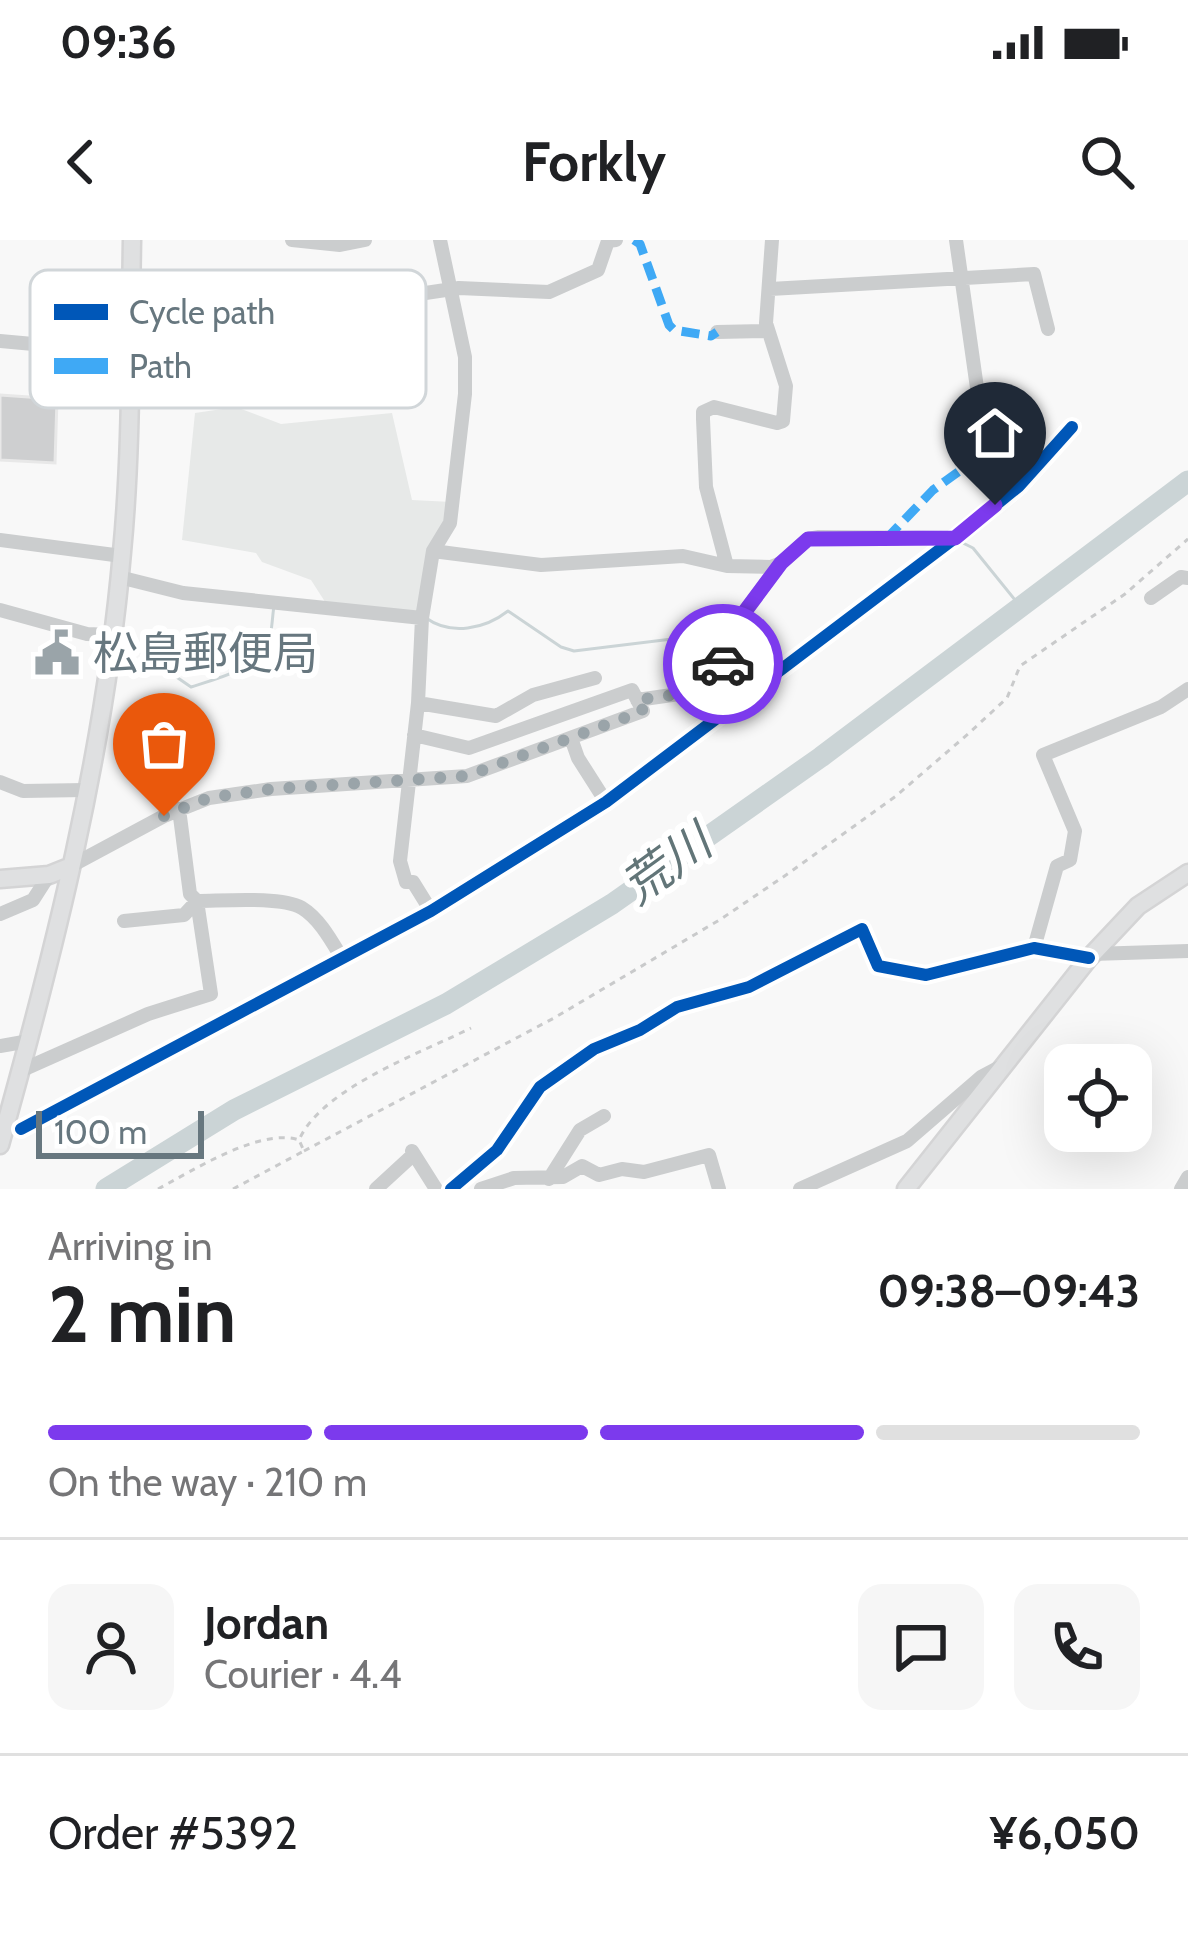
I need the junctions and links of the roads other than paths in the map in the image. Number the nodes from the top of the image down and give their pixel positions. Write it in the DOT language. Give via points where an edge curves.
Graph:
graph roads {
  1 [pos="132,240"];
  2 [pos="292,240"];
  3 [pos="365,240"];
  4 [pos="440,240"];
  5 [pos="616,240"];
  6 [pos="772,240"];
  7 [pos="956,240"];
  8 [pos="131,270"];
  9 [pos="960,277"];
  10 [pos="449,289"];
  11 [pos="770,289"];
  12 [pos="426,293"];
  13 [pos="1048,329"];
  14 [pos="768,331"];
  15 [pos="717,332"];
  16 [pos="0,341"];
  17 [pos="30,344"];
  18 [pos="128,408"];
  19 [pos="1072,427"];
  20 [pos="1019,486"];
  21 [pos="955,538"];
  22 [pos="0,540"];
  23 [pos="433,551"];
  24 [pos="122,556"];
  25 [pos="781,563"];
  26 [pos="728,566"];
  27 [pos="119,577"];
  28 [pos="1188,578"];
  29 [pos="1151,598"];
  30 [pos="0,610"];
  31 [pos="422,618"];
  32 [pos="112,634"];
  33 [pos="596,678"];
  34 [pos="1188,689"];
  35 [pos="637,700"];
  36 [pos="418,703"];
  37 [pos="414,735"];
  38 [pos="572,737"];
  39 [pos="465,747"];
  40 [pos="471,775"];
  41 [pos="409,780"];
  42 [pos="0,782"];
  43 [pos="85,790"];
  44 [pos="606,802"];
  45 [pos="179,809"];
  46 [pos="69,867"];
  47 [pos="1188,873"];
  48 [pos="49,875"];
  49 [pos="0,879"];
  50 [pos="197,901"];
  51 [pos="431,911"];
  52 [pos="0,914"];
  53 [pos="124,921"];
  54 [pos="1034,948"];
  55 [pos="1188,951"];
  56 [pos="1090,956"];
  57 [pos="343,960"];
  58 [pos="29,1041"];
  59 [pos="0,1046"];
  60 [pos="1004,1065"];
  61 [pos="20,1071"];
  62 [pos="604,1116"];
  63 [pos="21,1129"];
  64 [pos="0,1144"];
  65 [pos="1188,1177"];
  66 [pos="549,1179"];
  67 [pos="376,1189"];
  68 [pos="436,1189"];
  69 [pos="451,1189"];
  70 [pos="481,1189"];
  71 [pos="719,1189"];
  72 [pos="800,1189"];
  73 [pos="906,1189"];
  74 [pos="1181,1189"];
  1 -- 8 [label="main road"];
  2 -- 3 [label="street"];
  4 -- 10 [label="street"];
  5 -- 10 [label="street" via="598,271 549,292"];
  6 -- 11 [label="street"];
  7 -- 9 [label="street"];
  9 -- 11 [label="street"];
  9 -- 13 [label="street" via="1034,274"];
  9 -- 20 [label="street" via="979,402"];
  10 -- 12 [label="street"];
  10 -- 23 [label="street" via="465,394 450,523"];
  11 -- 14 [label="street"];
  14 -- 15 [label="street"];
  14 -- 26 [label="street" via="786,386 782,421 714,407 704,412 706,488"];
  16 -- 17 [label="street"];
  18 -- 24 [label="main road"];
  19 -- 20 [label="street"];
  20 -- 21 [label="street"];
  21 -- 25 [label="street" via="819,537"];
  21 -- 44 [label="street"];
  22 -- 24 [label="street"];
  23 -- 26 [label="street" via="541,565 683,556"];
  23 -- 31 [label="street"];
  24 -- 27 [label="main road"];
  25 -- 26 [label="street"];
  25 -- 35 [label="street" via="746,610 718,670 686,693"];
  27 -- 31 [label="street" via="183,593"];
  27 -- 32 [label="main road"];
  28 -- 29 [label="street"];
  30 -- 32 [label="street"];
  31 -- 36 [label="street"];
  32 -- 43 [label="main road"];
  33 -- 36 [label="street" via="533,695 496,716"];
  34 -- 54 [label="street" via="1043,755 1075,831"];
  35 -- 38 [label="street" via="643,711"];
  35 -- 39 [label="street" via="632,690"];
  36 -- 37 [label="street"];
  37 -- 39 [label="street"];
  37 -- 41 [label="street"];
  38 -- 40 [label="street"];
  38 -- 44 [label="street"];
  39 -- 40 [label="street"];
  40 -- 41 [label="street"];
  41 -- 45 [label="street" via="271,789"];
  41 -- 51 [label="street" via="400,874"];
  42 -- 43 [label="street"];
  43 -- 46 [label="main road"];
  44 -- 51 [label="street"];
  45 -- 46 [label="street"];
  45 -- 50 [label="street"];
  46 -- 48 [label="main road"];
  46 -- 58 [label="main road"];
  47 -- 56 [label="main road" via="1138,906"];
  48 -- 49 [label="main road"];
  48 -- 52 [label="street" via="33,900"];
  50 -- 53 [label="street" via="184,915"];
  50 -- 57 [label="street" via="300,907"];
  50 -- 61 [label="street" via="211,994"];
  51 -- 57 [label="street"];
  54 -- 56 [label="street"];
  54 -- 69 [label="street" via="926,974 878,966 862,929 594,1049 540,1087 497,1150"];
  55 -- 56 [label="street"];
  56 -- 60 [label="main road"];
  57 -- 63 [label="street"];
  58 -- 59 [label="street"];
  58 -- 61 [label="main road"];
  60 -- 72 [label="street" via="908,1141"];
  60 -- 73 [label="main road"];
  61 -- 64 [label="main road"];
  62 -- 66 [label="street" via="580,1130"];
  65 -- 74 [label="street"];
  66 -- 70 [label="street" via="514,1178"];
  66 -- 71 [label="street" via="582,1166 599,1175 644,1172 709,1155"];
  67 -- 68 [label="street" via="412,1150"];
}
